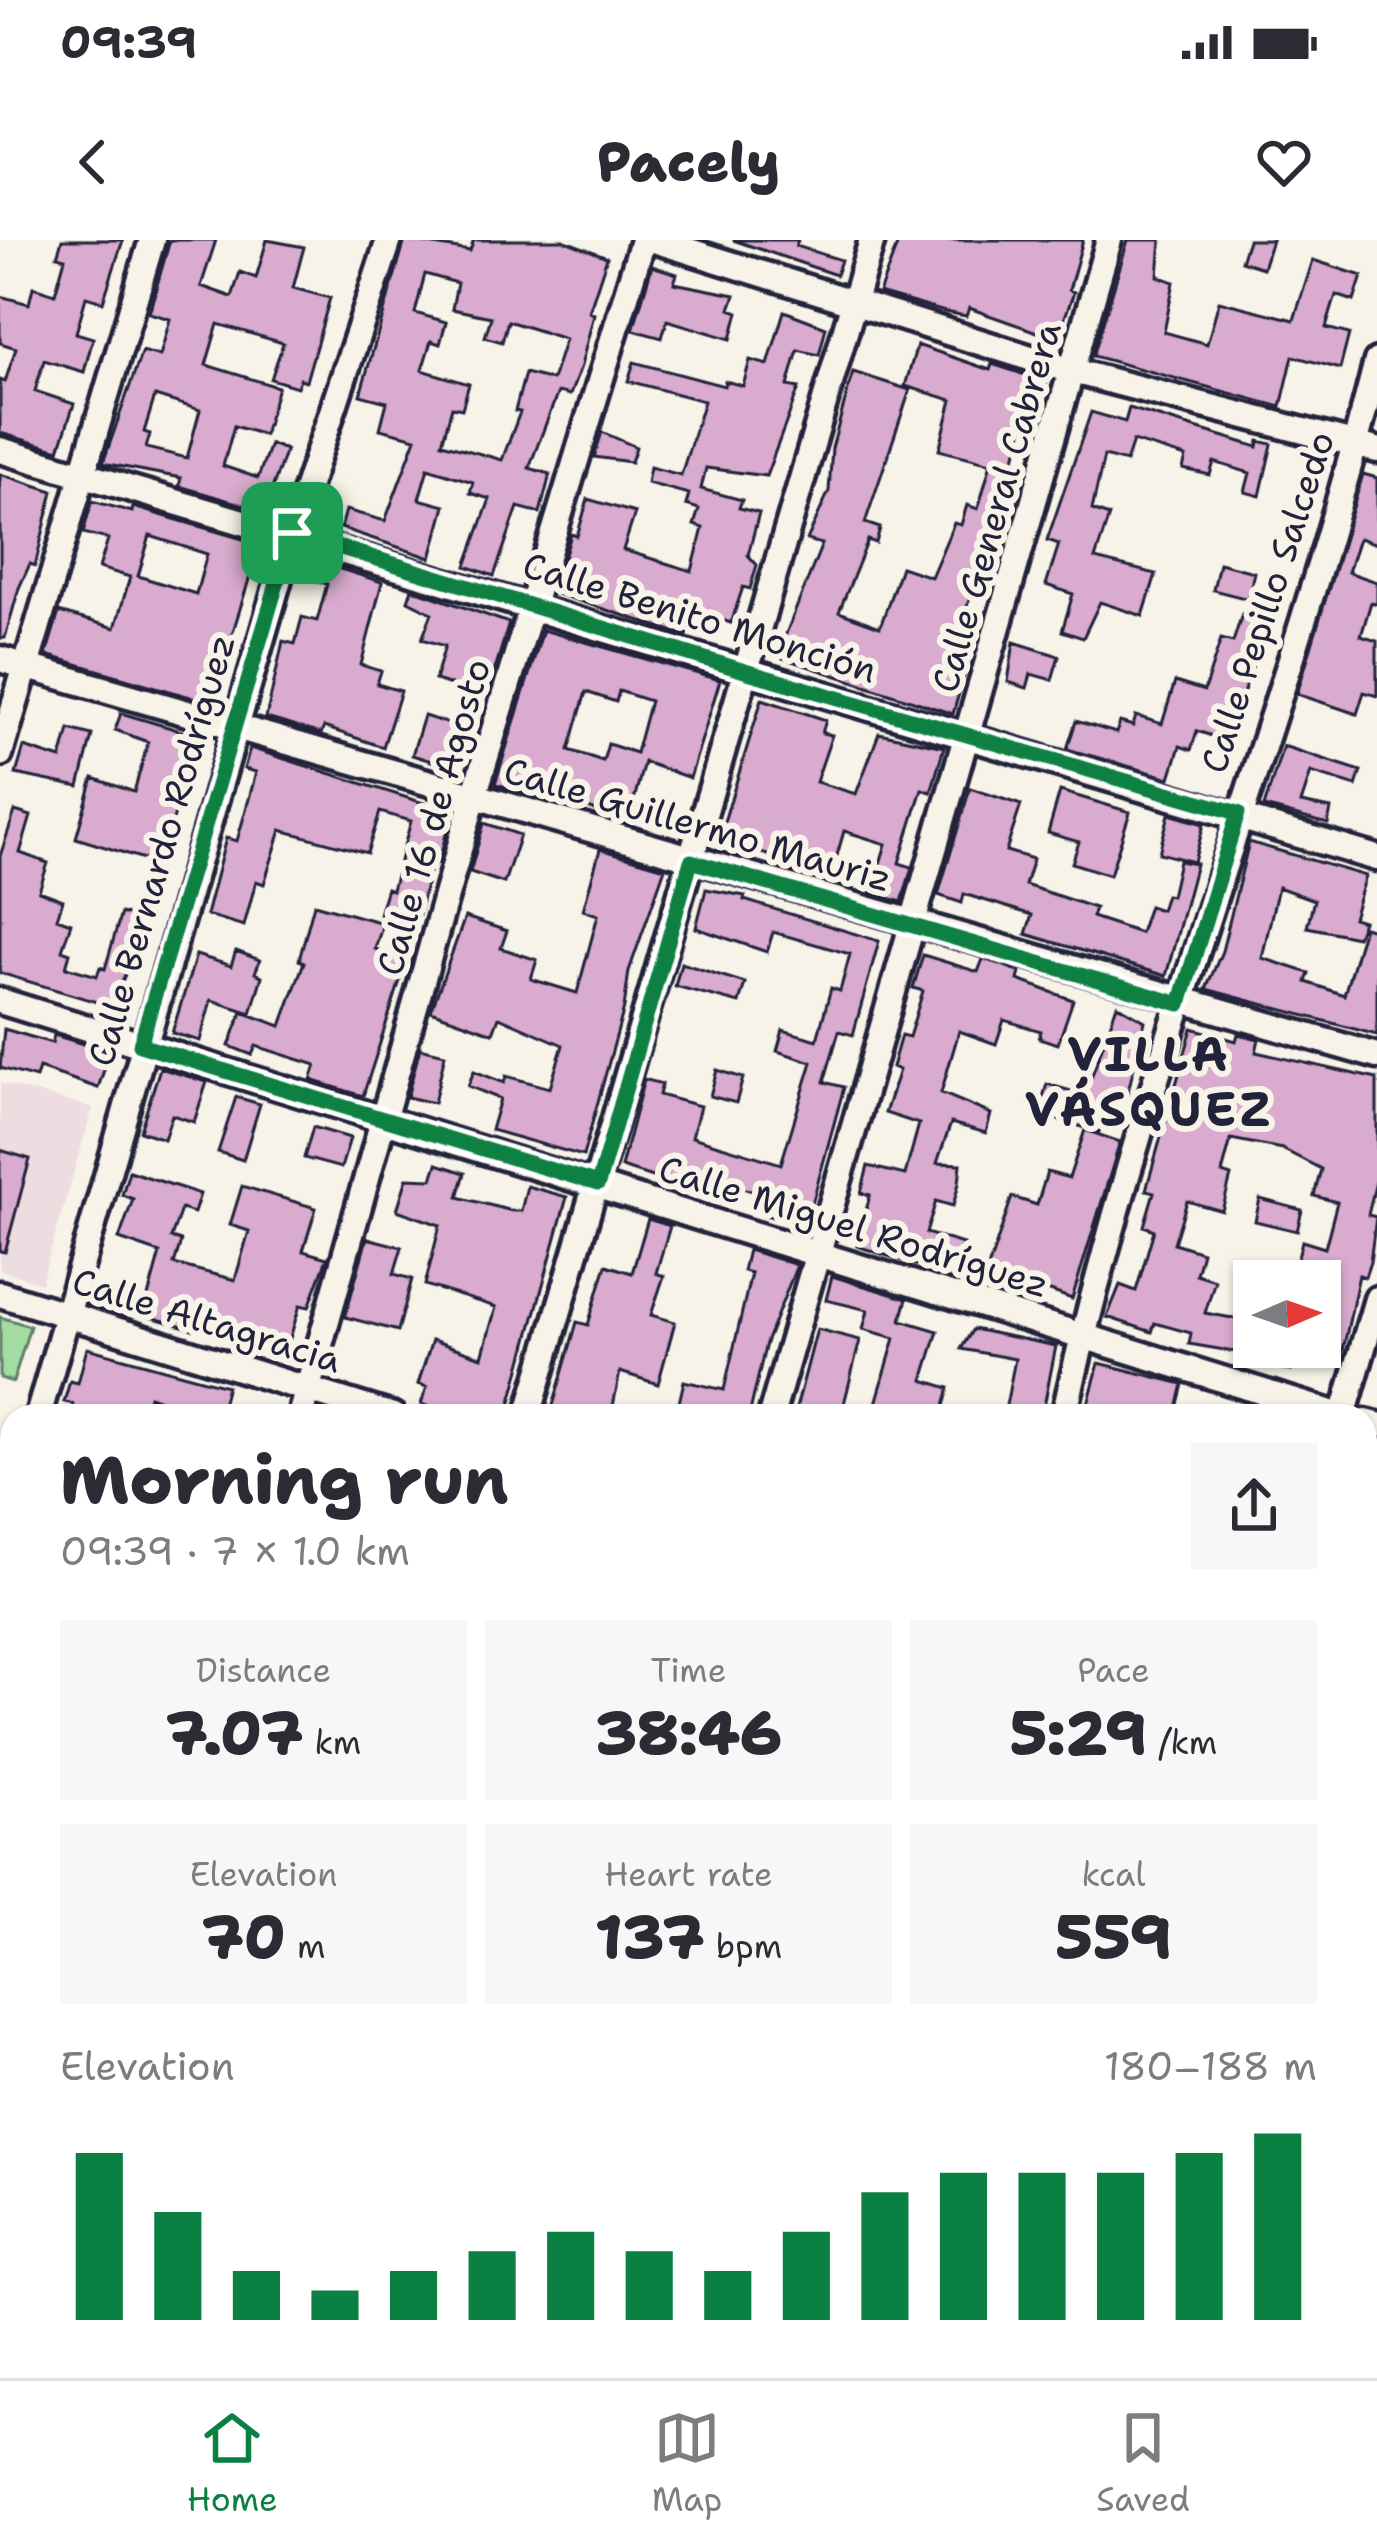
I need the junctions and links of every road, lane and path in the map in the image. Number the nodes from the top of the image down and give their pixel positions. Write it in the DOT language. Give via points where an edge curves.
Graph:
graph roads {
  1 [pos="152,240"];
  2 [pos="389,240"];
  3 [pos="643,240"];
  4 [pos="654,240"];
  5 [pos="872,240"];
  6 [pos="1109,240"];
  7 [pos="856,299"];
  8 [pos="1377,362"];
  9 [pos="1072,371"];
  10 [pos="1367,446"];
  11 [pos="0,450"];
  12 [pos="81,475"];
  13 [pos="292,533"];
  14 [pos="534,604"];
  15 [pos="0,659"];
  16 [pos="26,667"];
  17 [pos="748,672"];
  18 [pos="235,727"];
  19 [pos="969,734"];
  20 [pos="0,754"];
  21 [pos="474,796"];
  22 [pos="1238,813"];
  23 [pos="1377,858"];
  24 [pos="691,861"];
  25 [pos="915,926"];
  26 [pos="0,1001"];
  27 [pos="1180,1004"];
  28 [pos="140,1045"];
  29 [pos="1377,1056"];
  30 [pos="383,1118"];
  31 [pos="598,1184"];
  32 [pos="819,1252"];
  33 [pos="0,1294"];
  34 [pos="1377,1299"];
  35 [pos="69,1314"];
  36 [pos="1082,1335"];
  37 [pos="308,1390"];
  38 [pos="42,1404"];
  39 [pos="304,1404"];
  40 [pos="354,1404"];
  41 [pos="532,1404"];
  42 [pos="775,1404"];
  43 [pos="1067,1404"];
  44 [pos="1303,1404"];
  45 [pos="1346,1404"];
  1 -- 12 [label="street"];
  2 -- 13 [label="street, Calle Bernardo Rodríguez"];
  3 -- 14 [label="street, Calle 16 de Agosto"];
  4 -- 7 [label="street"];
  5 -- 7 [label="street"];
  6 -- 9 [label="street, Calle General Cabrera"];
  7 -- 9 [label="street"];
  7 -- 17 [label="street"];
  8 -- 10 [label="street, Calle Pepillo Salcedo"];
  9 -- 10 [label="street"];
  9 -- 19 [label="street, Calle General Cabrera"];
  10 -- 22 [label="street, Calle Pepillo Salcedo"];
  11 -- 12 [label="street, Calle Benito Monción"];
  12 -- 13 [label="street, Calle Benito Monción"];
  12 -- 16 [label="street"];
  13 -- 14 [label="street, Calle Benito Monción"];
  13 -- 18 [label="street, Calle Bernardo Rodríguez"];
  14 -- 17 [label="street, Calle Benito Monción"];
  14 -- 21 [label="street, Calle 16 de Agosto"];
  15 -- 16 [label="street, Calle Guillermo Mauriz"];
  16 -- 18 [label="street, Calle Guillermo Mauriz"];
  16 -- 20 [label="street"];
  17 -- 19 [label="street, Calle Benito Monción"];
  17 -- 24 [label="street"];
  18 -- 21 [label="street, Calle Guillermo Mauriz"];
  18 -- 28 [label="street, Calle Bernardo Rodríguez"];
  19 -- 22 [label="street, Calle Benito Monción"];
  19 -- 25 [label="street, Calle General Cabrera"];
  21 -- 24 [label="street, Calle Guillermo Mauriz"];
  21 -- 30 [label="street, Calle 16 de Agosto"];
  22 -- 23 [label="street, Calle Benito Monción"];
  22 -- 27 [label="street, Calle Pepillo Salcedo"];
  24 -- 25 [label="street, Calle Guillermo Mauriz"];
  24 -- 31 [label="street"];
  25 -- 27 [label="street, Calle Guillermo Mauriz"];
  25 -- 32 [label="street, Calle General Cabrera"];
  26 -- 28 [label="street, Calle Miguel Rodríguez"];
  27 -- 29 [label="street, Calle Guillermo Mauriz"];
  27 -- 36 [label="street, Calle Pepillo Salcedo"];
  28 -- 30 [label="street, Calle Miguel Rodríguez"];
  28 -- 35 [label="street, Calle Bernardo Rodríguez"];
  30 -- 31 [label="street, Calle Miguel Rodríguez"];
  30 -- 37 [label="street, Calle 16 de Agosto"];
  31 -- 32 [label="street, Calle Miguel Rodríguez"];
  31 -- 41 [label="street"];
  32 -- 36 [label="street, Calle Miguel Rodríguez"];
  32 -- 42 [label="street, Calle General Cabrera"];
  33 -- 35 [label="street, Calle Altagracia"];
  34 -- 45 [label="street"];
  35 -- 37 [label="street, Calle Altagracia"];
  35 -- 38 [label="street, Calle Bernardo Rodríguez"];
  36 -- 43 [label="street, Calle Pepillo Salcedo"];
  36 -- 44 [label="street, Calle Miguel Rodríguez"];
  37 -- 39 [label="street, Calle 16 de Agosto"];
  37 -- 40 [label="street, Calle Altagracia"];
}
